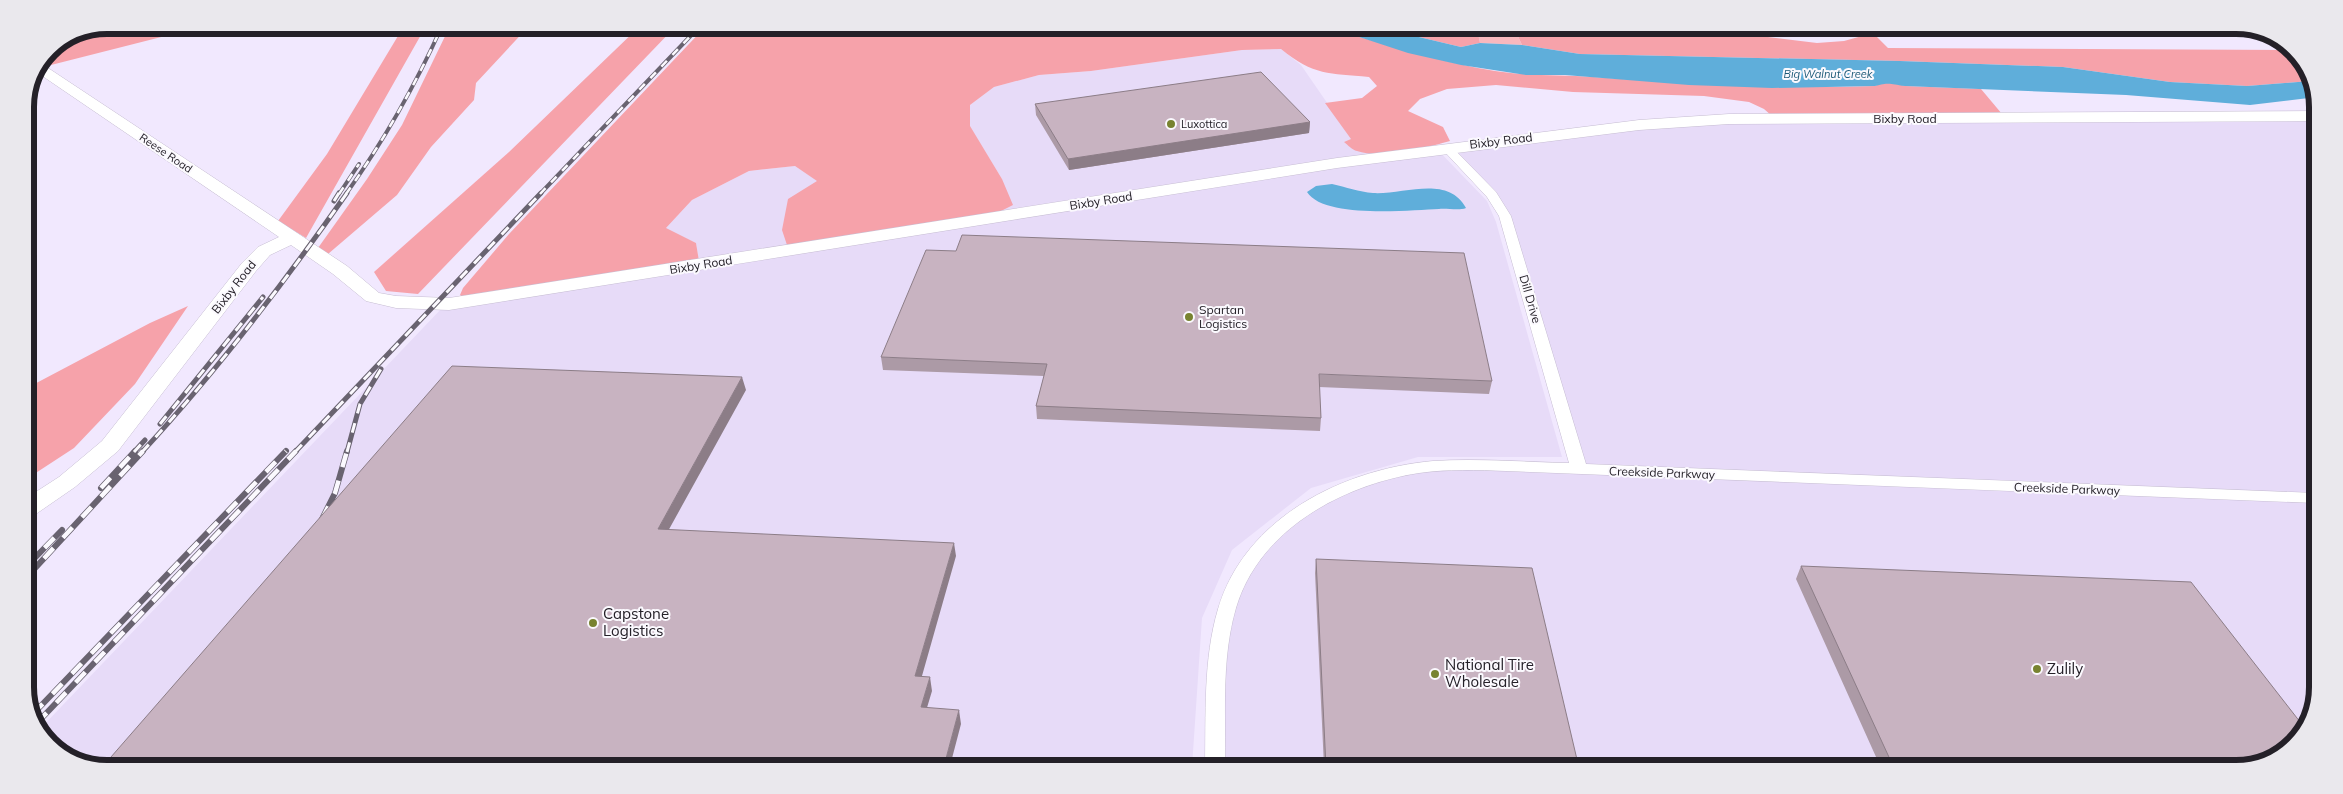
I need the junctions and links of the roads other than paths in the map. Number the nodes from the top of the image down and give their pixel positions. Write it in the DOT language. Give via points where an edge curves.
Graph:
graph roads {
  1 [pos="44,70"];
  2 [pos="2309,116"];
  3 [pos="1447,148"];
  4 [pos="291,238"];
  5 [pos="1579,469"];
  6 [pos="2309,498"];
  7 [pos="34,504"];
  8 [pos="1215,760"];
  1 -- 4 [label="street, Reese Road"];
  2 -- 3 [label="street, Bixby Road" via="1693,120"];
  3 -- 4 [label="street, Bixby Road" via="462,304 396,302 373,297 340,270"];
  3 -- 5 [label="street, Dill Drive" via="1492,195 1505,216"];
  4 -- 7 [label="street, Bixby Road" via="264,251 249,267 110,446 74,477"];
  5 -- 6 [label="street, Creekside Parkway"];
  5 -- 8 [label="street, Creekside Parkway" via="1471,465 1408,470 1348,488 1294,516 1250,561 1236,582 1227,607 1219,644"];
}
